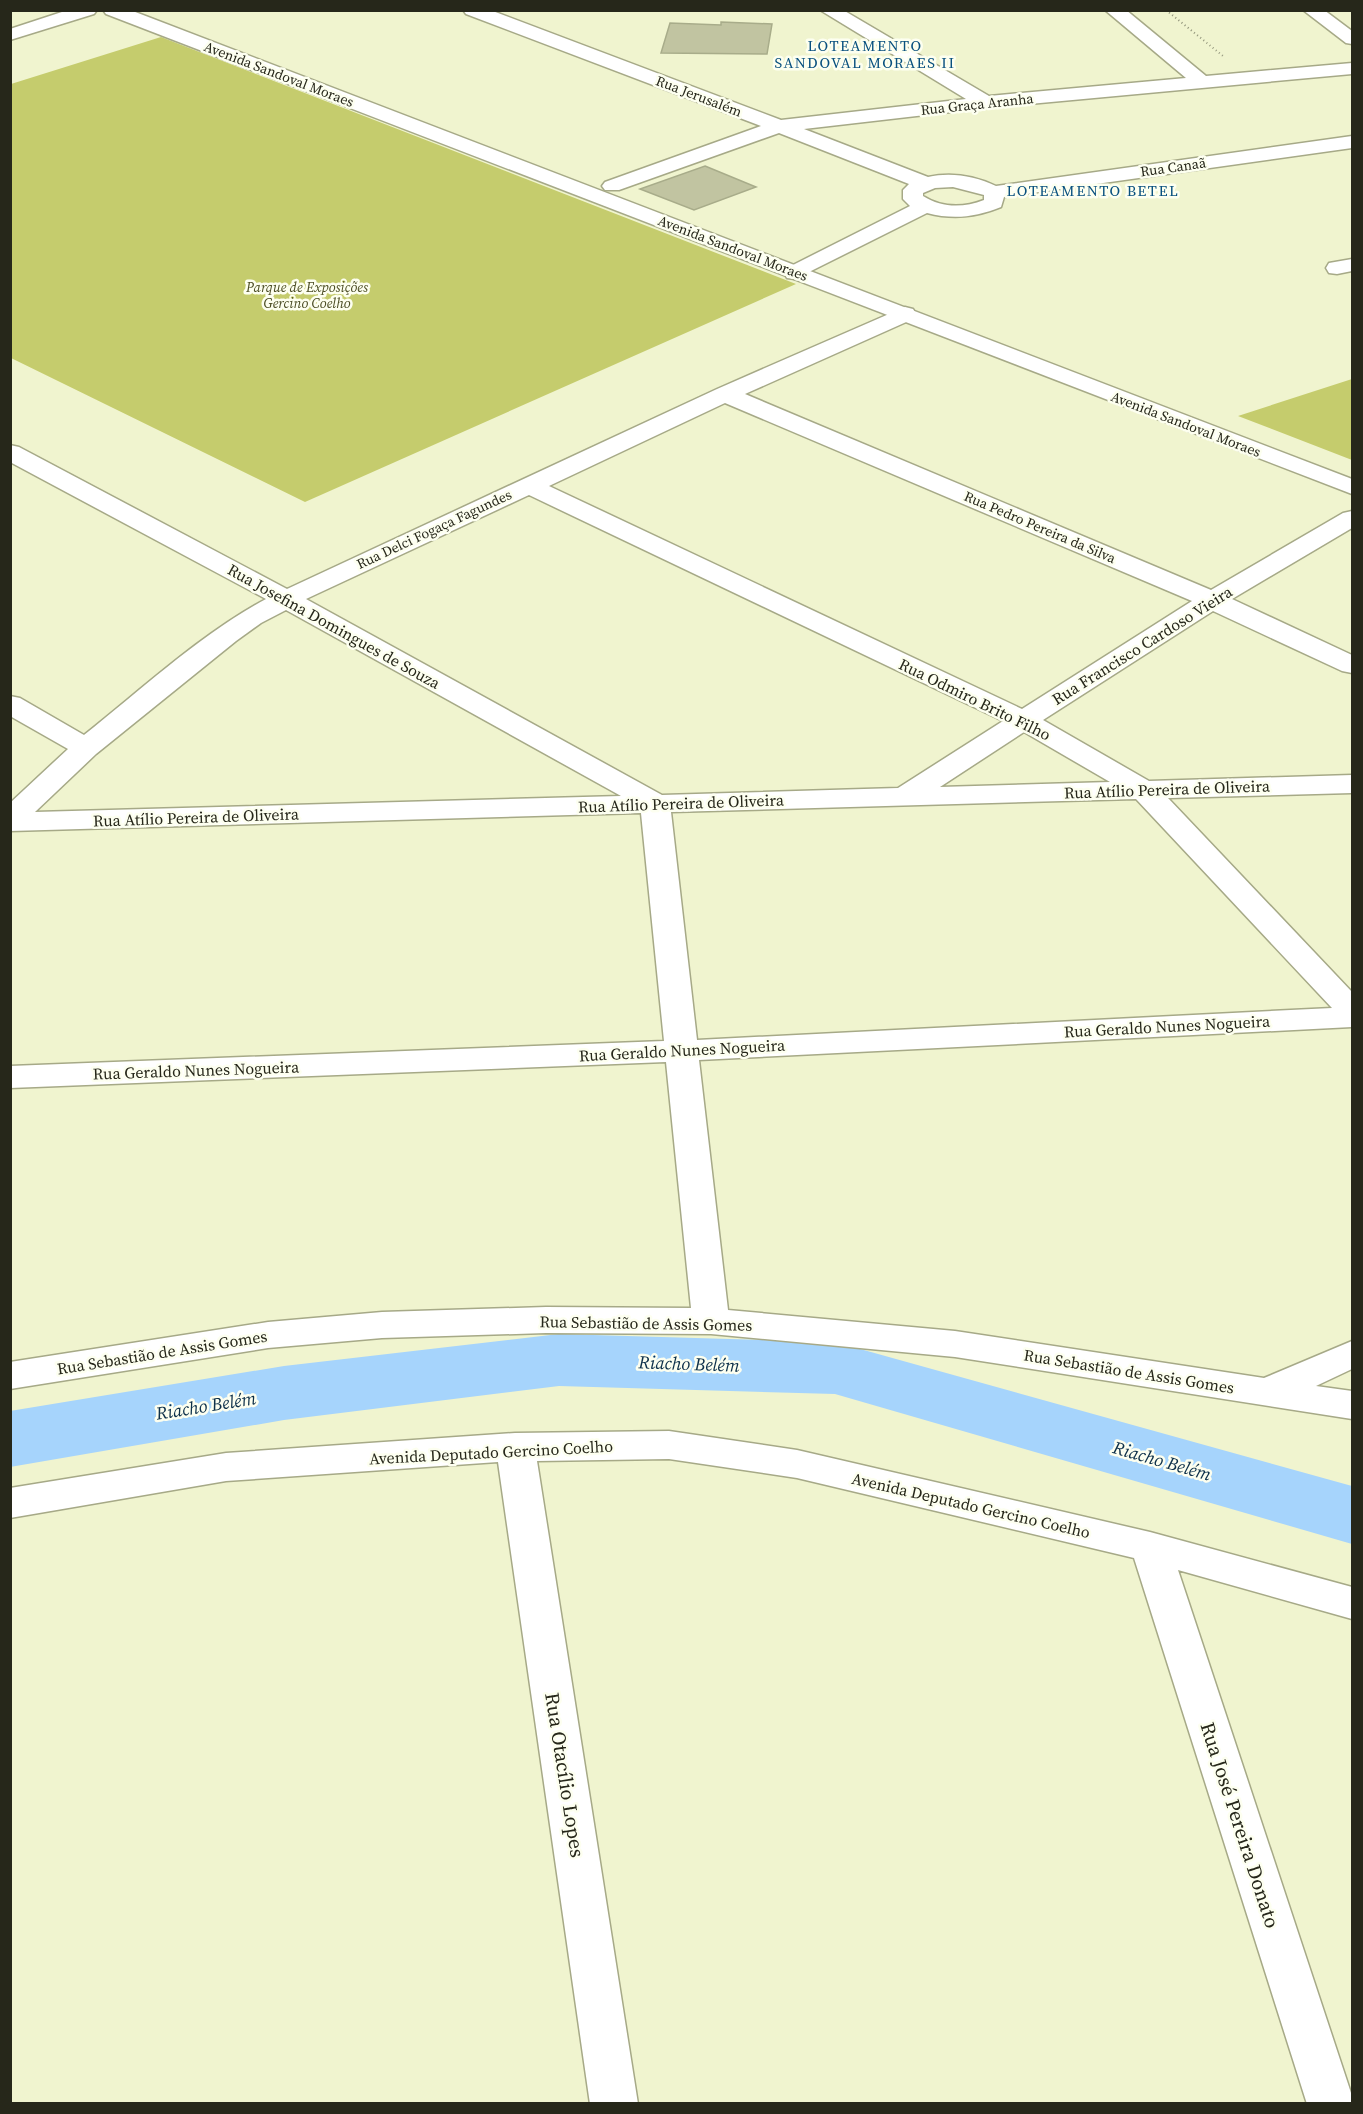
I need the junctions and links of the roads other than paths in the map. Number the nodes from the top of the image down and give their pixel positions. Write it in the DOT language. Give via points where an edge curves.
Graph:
graph roads {
  1 [pos="88,10"];
  2 [pos="112,10"];
  3 [pos="154,10"];
  4 [pos="472,10"];
  5 [pos="829,10"];
  6 [pos="1114,10"];
  7 [pos="1312,10"];
  8 [pos="10,35"];
  9 [pos="1353,39"];
  10 [pos="1353,69"];
  11 [pos="1204,84"];
  12 [pos="986,102"];
  13 [pos="779,126"];
  14 [pos="1353,142"];
  15 [pos="543,167"];
  16 [pos="924,183"];
  17 [pos="612,186"];
  18 [pos="994,192"];
  19 [pos="924,207"];
  20 [pos="805,268"];
  21 [pos="905,314"];
  22 [pos="724,394"];
  23 [pos="1195,419"];
  24 [pos="10,452"];
  25 [pos="1353,470"];
  26 [pos="528,485"];
  27 [pos="1353,487"];
  28 [pos="1353,518"];
  29 [pos="286,598"];
  30 [pos="1212,600"];
  31 [pos="1353,665"];
  32 [pos="10,704"];
  33 [pos="1023,720"];
  34 [pos="86,748"];
  35 [pos="1353,784"];
  36 [pos="1144,790"];
  37 [pos="904,796"];
  38 [pos="655,803"];
  39 [pos="10,821"];
  40 [pos="1353,1010"];
  41 [pos="1353,1017"];
  42 [pos="681,1051"];
  43 [pos="10,1077"];
  44 [pos="711,1321"];
  45 [pos="1353,1354"];
  46 [pos="10,1376"];
  47 [pos="1267,1392"];
  48 [pos="1353,1405"];
  49 [pos="515,1447"];
  50 [pos="10,1503"];
  51 [pos="1150,1547"];
  52 [pos="1353,1603"];
  53 [pos="614,2103"];
  54 [pos="1331,2103"];
  1 -- 8 [label="street"];
  2 -- 15 [label="street, Avenida Sandoval Moraes"];
  3 -- 15 [label="street, Avenida Sandoval Moraes"];
  4 -- 13 [label="street, Rua Jerusalém"];
  5 -- 12 [label="street"];
  6 -- 11 [label="street"];
  7 -- 9 [label="street"];
  10 -- 11 [label="street, Rua Graça Aranha"];
  11 -- 12 [label="street, Rua Graça Aranha"];
  12 -- 13 [label="street, Rua Graça Aranha"];
  13 -- 16 [label="street, Rua Jerusalém"];
  13 -- 17 [label="street, Rua Graça Aranha"];
  14 -- 18 [label="street, Rua Canaã"];
  15 -- 17 [label="street, Avenida Sandoval Moraes"];
  15 -- 20 [label="street, Avenida Sandoval Moraes"];
  16 -- 18 [label="street, Rua Canaã" via="976,183"];
  16 -- 19 [label="street" via="913,190 913,199"];
  17 -- 20 [label="street, Avenida Sandoval Moraes"];
  18 -- 19 [label="street" via="994,202 977,211 949,212"];
  19 -- 20 [label="street"];
  20 -- 21 [label="street, Avenida Sandoval Moraes"];
  20 -- 23 [label="street, Avenida Sandoval Moraes"];
  21 -- 22 [label="street, Rua Delci Fogaça Fagundes"];
  21 -- 23 [label="street, Avenida Sandoval Moraes"];
  22 -- 26 [label="street, Rua Delci Fogaça Fagundes"];
  22 -- 30 [label="street, Rua Pedro Pereira da Silva"];
  23 -- 25 [label="street, Avenida Sandoval Moraes"];
  23 -- 27 [label="street, Avenida Sandoval Moraes"];
  24 -- 29 [label="street, Rua Josefina Domingues de Souza"];
  26 -- 29 [label="street, Rua Delci Fogaça Fagundes"];
  26 -- 33 [label="street, Rua Odmiro Brito Filho"];
  28 -- 30 [label="street, Rua Francisco Cardoso Vieira"];
  29 -- 34 [label="street, Rua Delci Fogaça Fagundes" via="227,635"];
  29 -- 38 [label="street, Rua Josefina Domingues de Souza"];
  30 -- 31 [label="street, Rua Pedro Pereira da Silva"];
  30 -- 33 [label="street, Rua Francisco Cardoso Vieira"];
  32 -- 34 [label="street"];
  33 -- 36 [label="street, Rua Odmiro Brito Filho"];
  33 -- 37 [label="street, Rua Francisco Cardoso Vieira"];
  34 -- 39 [label="street, Rua Delci Fogaça Fagundes"];
  35 -- 36 [label="street, Rua Atílio Pereira de Oliveira"];
  36 -- 37 [label="street, Rua Atílio Pereira de Oliveira"];
  36 -- 40 [label="street, Rua Odmiro Brito Filho"];
  37 -- 38 [label="street, Rua Atílio Pereira de Oliveira"];
  38 -- 39 [label="street, Rua Atílio Pereira de Oliveira"];
  38 -- 42 [label="street"];
  41 -- 42 [label="street, Rua Geraldo Nunes Nogueira"];
  42 -- 43 [label="street, Rua Geraldo Nunes Nogueira"];
  42 -- 44 [label="street"];
  44 -- 46 [label="street, Rua Sebastião de Assis Gomes" via="546,1320 382,1325 268,1335"];
  44 -- 47 [label="street, Rua Sebastião de Assis Gomes" via="955,1344"];
  45 -- 47 [label="street"];
  47 -- 48 [label="street, Rua Sebastião de Assis Gomes"];
  49 -- 50 [label="street, Avenida Deputado Gercino Coelho" via="226,1467"];
  49 -- 51 [label="street, Avenida Deputado Gercino Coelho" via="669,1445 797,1464"];
  49 -- 53 [label="street, Rua Otacílio Lopes"];
  51 -- 52 [label="street, Avenida Deputado Gercino Coelho"];
  51 -- 54 [label="street, Rua José Pereira Donato"];
}
